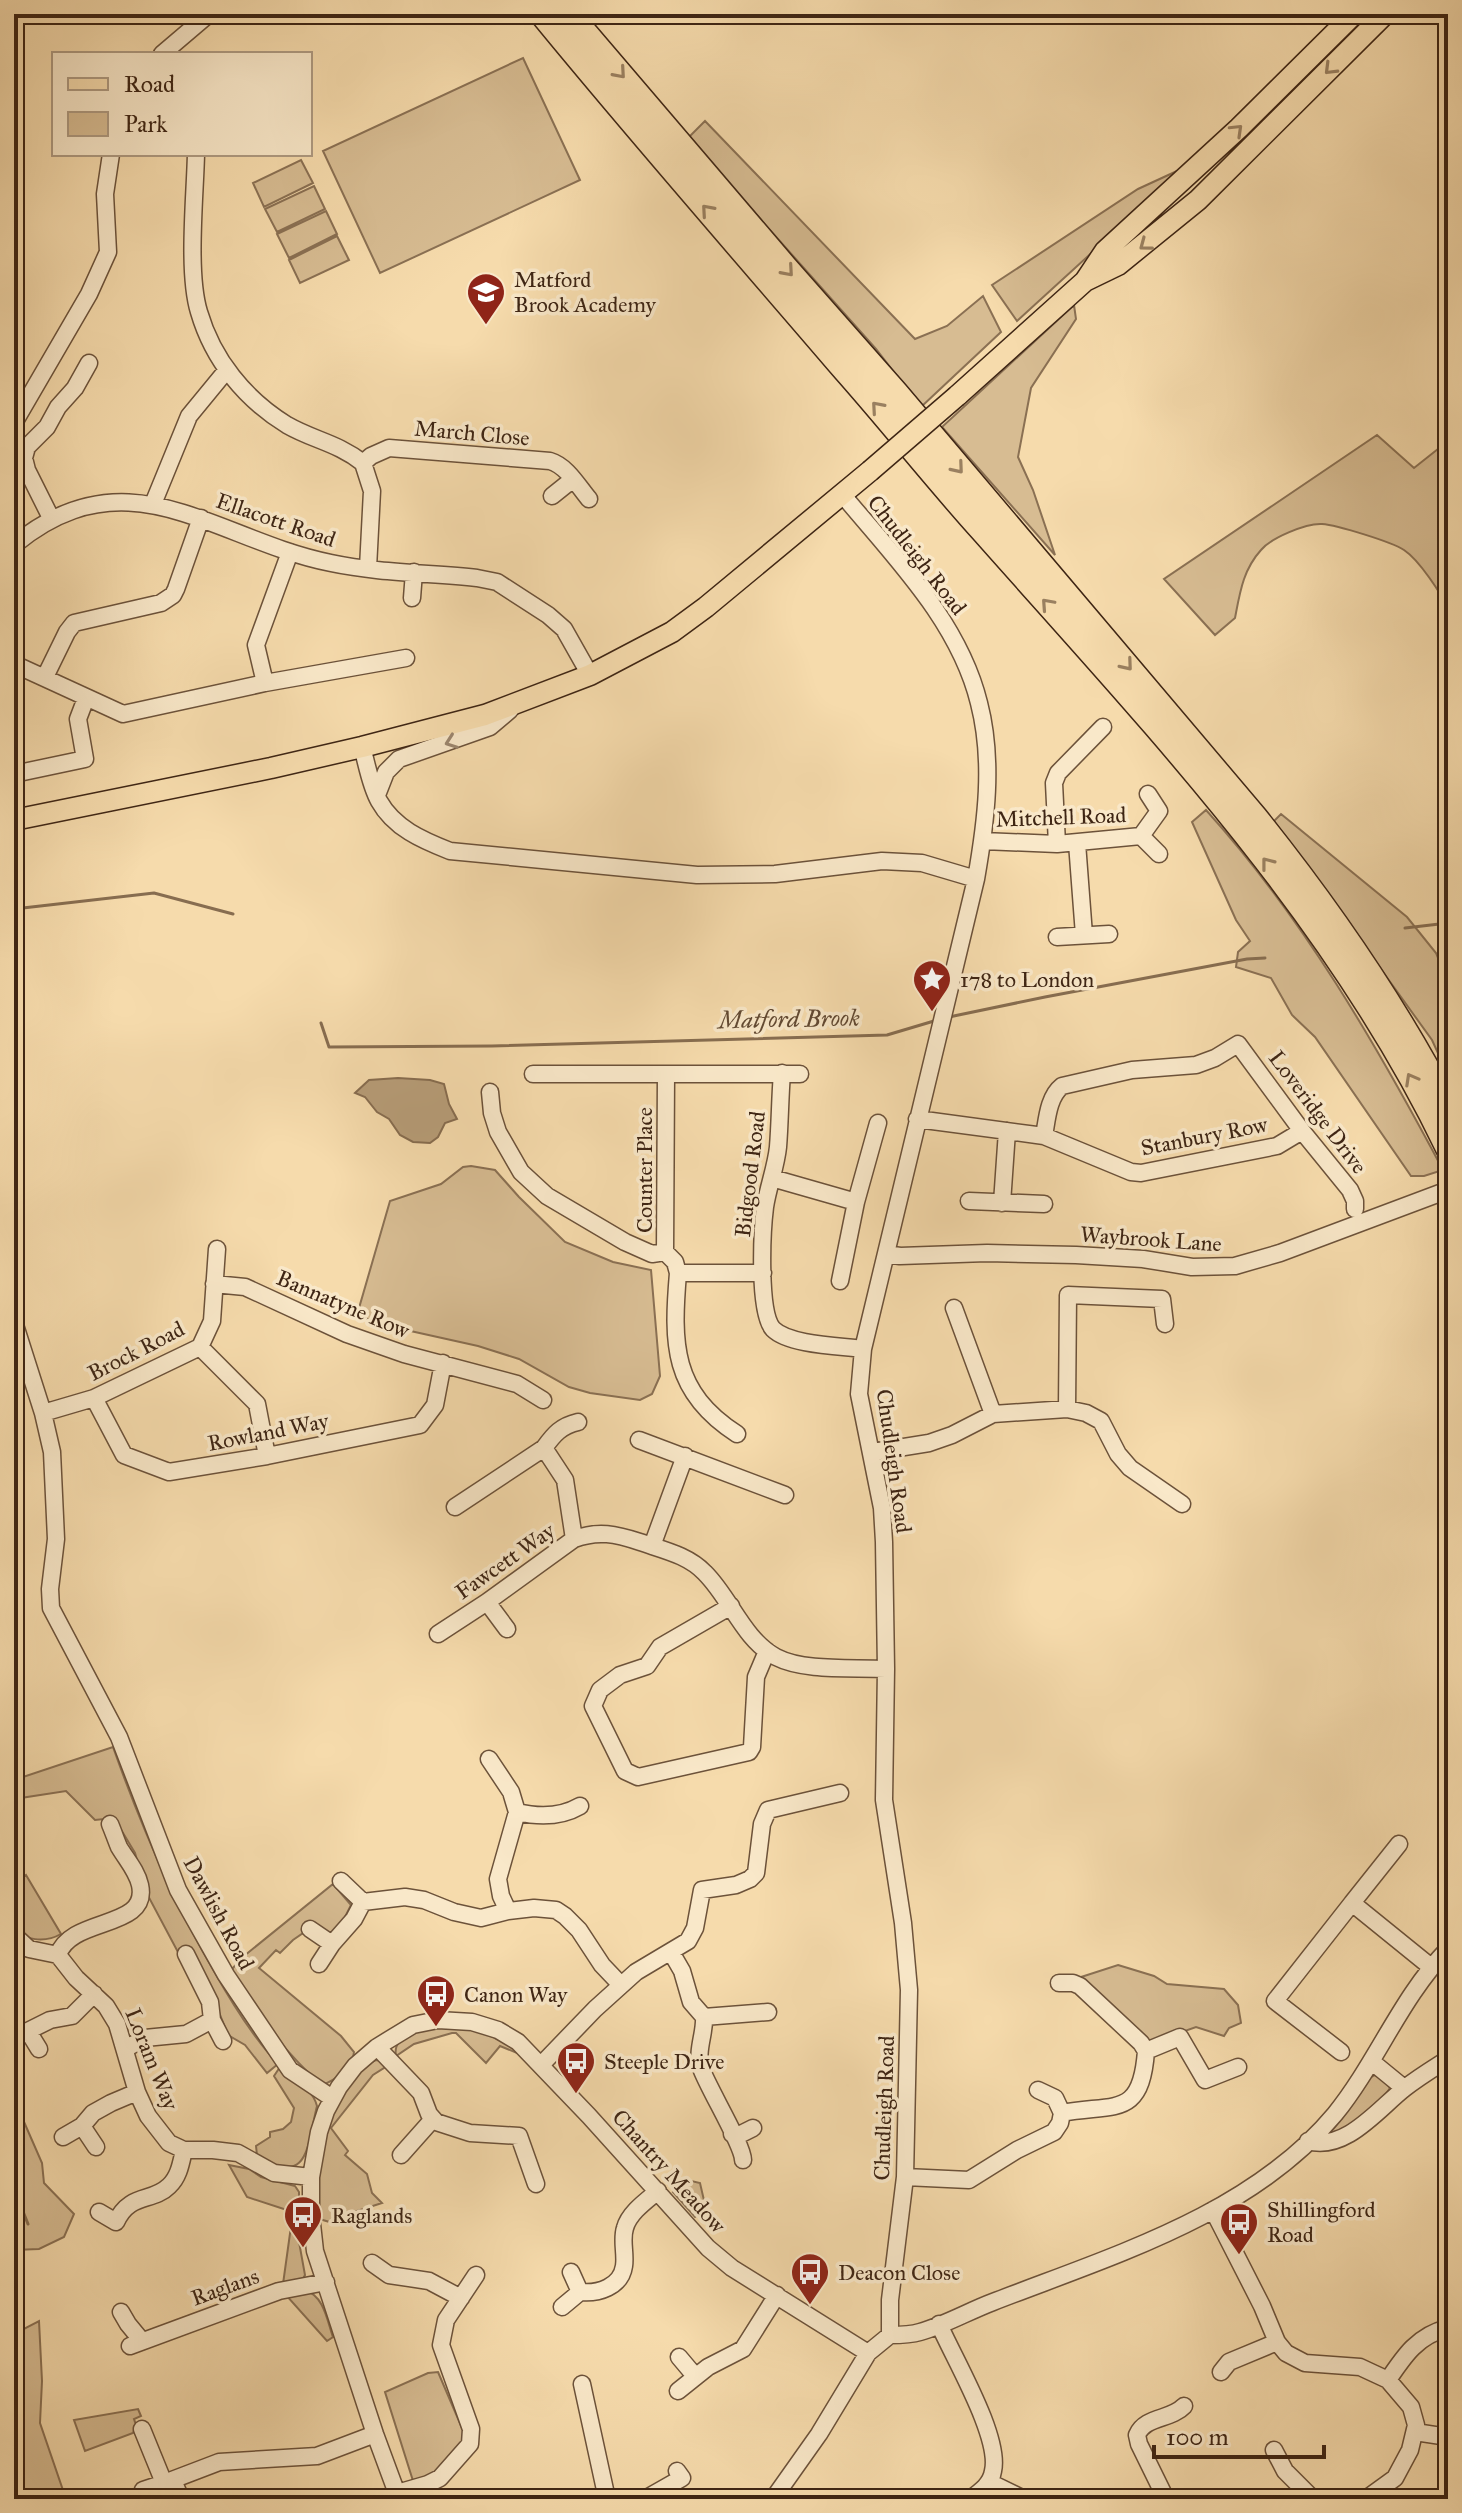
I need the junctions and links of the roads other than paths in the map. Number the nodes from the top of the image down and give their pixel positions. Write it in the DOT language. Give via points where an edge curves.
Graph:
graph roads {
  1 [pos="209,14"];
  2 [pos="542,14"];
  3 [pos="569,14"];
  4 [pos="1354,14"];
  5 [pos="1385,14"];
  6 [pos="167,52"];
  7 [pos="111,156"];
  8 [pos="196,156"];
  9 [pos="1085,281"];
  10 [pos="89,363"];
  11 [pos="226,371"];
  12 [pos="14,423"];
  13 [pos="363,463"];
  14 [pos="572,480"];
  15 [pos="842,494"];
  16 [pos="552,496"];
  17 [pos="589,499"];
  18 [pos="153,504"];
  19 [pos="51,518"];
  20 [pos="201,518"];
  21 [pos="14,545"];
  22 [pos="290,552"];
  23 [pos="368,568"];
  24 [pos="414,572"];
  25 [pos="412,598"];
  26 [pos="406,658"];
  27 [pos="14,664"];
  28 [pos="590,675"];
  29 [pos="45,677"];
  30 [pos="265,683"];
  31 [pos="86,698"];
  32 [pos="517,703"];
  33 [pos="1103,727"];
  34 [pos="362,747"];
  35 [pos="14,774"];
  36 [pos="1148,794"];
  37 [pos="377,795"];
  38 [pos="14,820"];
  39 [pos="1141,836"];
  40 [pos="983,841"];
  41 [pos="1077,843"];
  42 [pos="1057,844"];
  43 [pos="1159,854"];
  44 [pos="976,879"];
  45 [pos="1109,934"];
  46 [pos="1084,935"];
  47 [pos="1057,937"];
  48 [pos="782,1073"];
  49 [pos="533,1074"];
  50 [pos="666,1074"];
  51 [pos="800,1074"];
  52 [pos="490,1092"];
  53 [pos="1448,1107"];
  54 [pos="917,1119"];
  55 [pos="878,1123"];
  56 [pos="1007,1131"];
  57 [pos="1302,1131"];
  58 [pos="1044,1136"];
  59 [pos="524,1143"];
  60 [pos="1448,1148"];
  61 [pos="508,1152"];
  62 [pos="772,1178"];
  63 [pos="1448,1190"];
  64 [pos="969,1201"];
  65 [pos="856,1202"];
  66 [pos="1002,1203"];
  67 [pos="1044,1204"];
  68 [pos="1355,1209"];
  69 [pos="217,1249"];
  70 [pos="665,1252"];
  71 [pos="886,1254"];
  72 [pos="678,1273"];
  73 [pos="763,1273"];
  74 [pos="840,1281"];
  75 [pos="214,1284"];
  76 [pos="954,1308"];
  77 [pos="14,1322"];
  78 [pos="1165,1324"];
  79 [pos="200,1347"];
  80 [pos="863,1349"];
  81 [pos="443,1363"];
  82 [pos="94,1398"];
  83 [pos="543,1400"];
  84 [pos="1067,1409"];
  85 [pos="43,1413"];
  86 [pos="993,1414"];
  87 [pos="578,1422"];
  88 [pos="737,1434"];
  89 [pos="639,1440"];
  90 [pos="544,1448"];
  91 [pos="873,1452"];
  92 [pos="267,1456"];
  93 [pos="685,1456"];
  94 [pos="785,1495"];
  95 [pos="1182,1504"];
  96 [pos="455,1507"];
  97 [pos="574,1539"];
  98 [pos="652,1546"];
  99 [pos="487,1602"];
  100 [pos="731,1606"];
  101 [pos="507,1629"];
  102 [pos="438,1634"];
  103 [pos="767,1651"];
  104 [pos="886,1669"];
  105 [pos="489,1759"];
  106 [pos="840,1793"];
  107 [pos="580,1806"];
  108 [pos="517,1812"];
  109 [pos="110,1824"];
  110 [pos="1399,1844"];
  111 [pos="756,1873"];
  112 [pos="774,1880"];
  113 [pos="341,1881"];
  114 [pos="685,1884"];
  115 [pos="702,1890"];
  116 [pos="363,1902"];
  117 [pos="1352,1903"];
  118 [pos="508,1911"];
  119 [pos="310,1929"];
  120 [pos="14,1935"];
  121 [pos="332,1944"];
  122 [pos="1448,1949"];
  123 [pos="671,1952"];
  124 [pos="186,1954"];
  125 [pos="58,1955"];
  126 [pos="319,1964"];
  127 [pos="1431,1967"];
  128 [pos="1059,1983"];
  129 [pos="621,1985"];
  130 [pos="94,1994"];
  131 [pos="768,2012"];
  132 [pos="704,2017"];
  133 [pos="212,2020"];
  134 [pos="21,2035"];
  135 [pos="223,2041"];
  136 [pos="377,2047"];
  137 [pos="39,2049"];
  138 [pos="125,2049"];
  139 [pos="1146,2051"];
  140 [pos="1341,2052"];
  141 [pos="1448,2059"];
  142 [pos="1371,2061"];
  143 [pos="541,2065"];
  144 [pos="1238,2067"];
  145 [pos="1404,2088"];
  146 [pos="1038,2090"];
  147 [pos="137,2092"];
  148 [pos="332,2098"];
  149 [pos="1062,2113"];
  150 [pos="433,2119"];
  151 [pos="82,2126"];
  152 [pos="753,2128"];
  153 [pos="732,2134"];
  154 [pos="63,2137"];
  155 [pos="1308,2141"];
  156 [pos="96,2147"];
  157 [pos="184,2150"];
  158 [pos="401,2155"];
  159 [pos="743,2160"];
  160 [pos="311,2177"];
  161 [pos="905,2177"];
  162 [pos="536,2184"];
  163 [pos="658,2191"];
  164 [pos="1213,2210"];
  165 [pos="99,2212"];
  166 [pos="372,2263"];
  167 [pos="571,2272"];
  168 [pos="476,2275"];
  169 [pos="326,2282"];
  170 [pos="580,2292"];
  171 [pos="777,2295"];
  172 [pos="461,2298"];
  173 [pos="562,2307"];
  174 [pos="121,2312"];
  175 [pos="939,2324"];
  176 [pos="1448,2328"];
  177 [pos="890,2335"];
  178 [pos="1277,2342"];
  179 [pos="868,2353"];
  180 [pos="679,2357"];
  181 [pos="1221,2372"];
  182 [pos="695,2376"];
  183 [pos="1388,2380"];
  184 [pos="582,2384"];
  185 [pos="678,2391"];
  186 [pos="1184,2406"];
  187 [pos="142,2429"];
  188 [pos="1415,2432"];
  189 [pos="375,2434"];
  190 [pos="1448,2437"];
  191 [pos="1274,2450"];
  192 [pos="677,2471"];
  193 [pos="169,2481"];
  194 [pos="989,2482"];
  195 [pos="143,2490"];
  196 [pos="398,2496"];
  197 [pos="181,2499"];
  198 [pos="607,2499"];
  199 [pos="645,2499"];
  200 [pos="773,2499"];
  201 [pos="970,2499"];
  202 [pos="1024,2499"];
  203 [pos="1166,2499"];
  204 [pos="1313,2499"];
  205 [pos="1366,2499"];
  1 -- 6 [label="street"];
  60 -- 2 [label="highway, one-way" via="1353,983 1267,862"];
  3 -- 53 [label="highway, one-way" via="1272,839 1370,972"];
  9 -- 4 [label="main road, one-way" via="1105,251"];
  5 -- 9 [label="main road, one-way" via="1198,200 1118,265"];
  7 -- 12 [label="street" via="105,194 108,252"];
  8 -- 11 [label="street" via="198,310"];
  9 -- 15 [label="main road, bridge"];
  10 -- 19 [label="street" via="82,393 58,407 24,458"];
  11 -- 13 [label="street" via="289,426 330,442"];
  11 -- 18 [label="street" via="189,416"];
  13 -- 14 [label="street, March Close" via="389,448 417,450 550,461"];
  13 -- 23 [label="street" via="372,491"];
  14 -- 16 [label="street"];
  14 -- 17 [label="street, March Close"];
  15 -- 28 [label="main road" via="672,632"];
  15 -- 40 [label="street, Chudleigh Road" via="930,603 971,675 986,750"];
  18 -- 19 [label="street, Ellacott Road" via="100,505"];
  18 -- 20 [label="street, Ellacott Road"];
  19 -- 21 [label="street, Ellacott Road"];
  20 -- 22 [label="street, Ellacott Road"];
  20 -- 29 [label="street" via="173,595 161,603 74,623"];
  22 -- 23 [label="street, Ellacott Road"];
  22 -- 30 [label="street" via="256,645"];
  23 -- 24 [label="street, Ellacott Road"];
  24 -- 25 [label="street"];
  24 -- 28 [label="street, Ellacott Road" via="497,582 564,629"];
  26 -- 30 [label="street"];
  27 -- 29 [label="street"];
  28 -- 32 [label="main road"];
  29 -- 31 [label="street"];
  30 -- 31 [label="street" via="123,714"];
  31 -- 35 [label="street" via="78,719 85,759"];
  32 -- 34 [label="main road"];
  32 -- 37 [label="street, one-way" via="490,727 399,759 386,772"];
  33 -- 42 [label="street" via="1054,783"];
  34 -- 37 [label="street"];
  34 -- 38 [label="main road"];
  36 -- 39 [label="street, Mitchell Road" via="1159,811"];
  37 -- 44 [label="street" via="407,831 450,851 711,875 775,874 882,861 922,863"];
  39 -- 41 [label="street, Mitchell Road"];
  39 -- 43 [label="street, Mitchell Road"];
  40 -- 42 [label="street, Mitchell Road"];
  40 -- 44 [label="street, Chudleigh Road"];
  41 -- 42 [label="street, Mitchell Road"];
  41 -- 46 [label="street"];
  44 -- 54 [label="street, Chudleigh Road"];
  45 -- 46 [label="street"];
  46 -- 47 [label="street"];
  48 -- 50 [label="street"];
  48 -- 51 [label="street"];
  48 -- 62 [label="street, Bidgood Road"];
  49 -- 50 [label="street"];
  50 -- 70 [label="street, Counter Place"];
  52 -- 61 [label="street" via="492,1113"];
  54 -- 56 [label="street, Stanbury Row"];
  54 -- 71 [label="street, Chudleigh Road"];
  55 -- 65 [label="street"];
  56 -- 58 [label="street, Stanbury Row"];
  56 -- 66 [label="street"];
  57 -- 58 [label="street, Stanbury Row" via="1277,1146 1141,1173"];
  57 -- 58 [label="street, Loveridge Drive" via="1238,1044 1196,1065 1132,1070 1062,1086 1048,1109"];
  57 -- 68 [label="street, Loveridge Drive" via="1350,1190"];
  59 -- 61 [label="street"];
  61 -- 70 [label="street" via="521,1172 558,1203 644,1252"];
  62 -- 65 [label="street"];
  62 -- 73 [label="street, Bidgood Road" via="764,1213"];
  63 -- 71 [label="street, Waybrook Lane" via="1235,1266 1076,1255"];
  64 -- 66 [label="street"];
  65 -- 74 [label="street"];
  66 -- 67 [label="street"];
  69 -- 75 [label="street, Brock Road"];
  70 -- 72 [label="street, Counter Place"];
  71 -- 80 [label="street, Chudleigh Road"];
  72 -- 73 [label="street"];
  72 -- 88 [label="street" via="679,1363 700,1404"];
  73 -- 80 [label="street, Bidgood Road" via="764,1310 775,1331 802,1341"];
  75 -- 79 [label="street, Brock Road" via="212,1321"];
  75 -- 81 [label="street, Bannatyne Row" via="245,1287 347,1334"];
  76 -- 86 [label="street"];
  77 -- 85 [label="street, Dawlish Road"];
  78 -- 84 [label="street" via="1162,1299 1068,1295"];
  79 -- 82 [label="street, Brock Road"];
  79 -- 92 [label="street" via="257,1404"];
  80 -- 91 [label="street, Chudleigh Road" via="859,1394"];
  81 -- 83 [label="street, Bannatyne Row" via="517,1384"];
  81 -- 92 [label="street, Rowland Way" via="435,1405 420,1425"];
  82 -- 85 [label="street, Brock Road"];
  82 -- 92 [label="street, Rowland Way" via="124,1455 169,1472"];
  84 -- 86 [label="street"];
  84 -- 95 [label="street" via="1101,1421 1130,1468"];
  85 -- 148 [label="street, Dawlish Road" via="52,1452 56,1539 51,1608 119,1737 178,1890 226,1975 290,2070"];
  86 -- 91 [label="street" via="929,1443"];
  87 -- 90 [label="street" via="564,1426"];
  89 -- 93 [label="street"];
  90 -- 96 [label="street"];
  90 -- 97 [label="street" via="565,1480"];
  91 -- 104 [label="street, Chudleigh Road" via="882,1508"];
  93 -- 94 [label="street"];
  93 -- 98 [label="street"];
  97 -- 98 [label="street, Fawcett Way" via="613,1533"];
  97 -- 99 [label="street, Fawcett Way"];
  98 -- 100 [label="street, Fawcett Way" via="692,1563"];
  99 -- 101 [label="street"];
  99 -- 102 [label="street, Fawcett Way"];
  100 -- 103 [label="street, Fawcett Way"];
  100 -- 103 [label="street" via="660,1647 647,1666 620,1675 600,1690 593,1706 625,1771 638,1777 749,1752 756,1677"];
  103 -- 104 [label="street, Fawcett Way" via="790,1663"];
  104 -- 161 [label="street, Chudleigh Road" via="884,1800 909,1990"];
  105 -- 108 [label="street" via="511,1792"];
  106 -- 111 [label="street" via="768,1810"];
  107 -- 108 [label="street" via="553,1815"];
  108 -- 118 [label="street" via="498,1879"];
  109 -- 125 [label="street" via="112,1848 131,1865 140,1885 135,1909 74,1934"];
  110 -- 117 [label="street"];
  111 -- 112 [label="street"];
  111 -- 115 [label="street" via="736,1885"];
  113 -- 116 [label="street"];
  114 -- 115 [label="street"];
  115 -- 123 [label="street" via="693,1934"];
  116 -- 118 [label="street" via="405,1897 481,1918"];
  116 -- 121 [label="street"];
  117 -- 127 [label="street"];
  117 -- 140 [label="street" via="1275,2001"];
  118 -- 129 [label="street" via="561,1912"];
  119 -- 121 [label="street"];
  120 -- 125 [label="street, Loram Way" via="29,1949"];
  121 -- 126 [label="street"];
  122 -- 127 [label="street"];
  123 -- 129 [label="street"];
  123 -- 132 [label="street" via="691,2002"];
  124 -- 133 [label="street" via="210,2002"];
  125 -- 130 [label="street, Loram Way"];
  127 -- 142 [label="street"];
  128 -- 139 [label="street" via="1080,1986"];
  129 -- 143 [label="street"];
  130 -- 134 [label="street" via="72,2016"];
  130 -- 138 [label="street, Loram Way" via="111,2013"];
  131 -- 132 [label="street"];
  132 -- 153 [label="street" via="700,2064"];
  133 -- 135 [label="street"];
  133 -- 138 [label="street" via="186,2034 145,2038"];
  134 -- 137 [label="street"];
  136 -- 143 [label="street, Chantry Meadow" via="413,2025 472,2022 511,2037"];
  136 -- 148 [label="street, Chantry Meadow"];
  136 -- 150 [label="street" via="421,2093"];
  138 -- 147 [label="street, Loram Way"];
  139 -- 144 [label="street" via="1180,2037 1205,2080"];
  139 -- 149 [label="street" via="1139,2089 1128,2102"];
  141 -- 145 [label="street"];
  142 -- 145 [label="street"];
  142 -- 155 [label="street" via="1334,2115"];
  143 -- 163 [label="street, Chantry Meadow"];
  145 -- 155 [label="street" via="1348,2134 1326,2143"];
  146 -- 149 [label="street" via="1055,2098"];
  147 -- 151 [label="street" via="93,2113"];
  147 -- 157 [label="street, Loram Way" via="162,2136"];
  148 -- 160 [label="street"];
  149 -- 161 [label="street" via="1054,2132 969,2180"];
  150 -- 158 [label="street"];
  150 -- 162 [label="street" via="470,2133 525,2130"];
  151 -- 154 [label="street"];
  151 -- 156 [label="street"];
  152 -- 153 [label="street"];
  153 -- 159 [label="street"];
  155 -- 164 [label="street" via="1280,2169"];
  157 -- 160 [label="street" via="230,2151 274,2173"];
  157 -- 165 [label="street" via="172,2184 128,2205 123,2226"];
  160 -- 169 [label="street" via="313,2236"];
  161 -- 177 [label="street, Chudleigh Road"];
  163 -- 170 [label="street" via="624,2229 620,2275 600,2292"];
  163 -- 171 [label="street, Chantry Meadow" via="724,2262"];
  164 -- 175 [label="street" via="1106,2260"];
  164 -- 178 [label="street"];
  166 -- 172 [label="street" via="389,2275 429,2281"];
  167 -- 170 [label="street"];
  168 -- 172 [label="street"];
  169 -- 174 [label="street, Raglans" via="279,2291 136,2343"];
  169 -- 189 [label="street"];
  170 -- 173 [label="street"];
  171 -- 179 [label="street, Chantry Meadow"];
  171 -- 182 [label="street" via="743,2349"];
  172 -- 196 [label="street" via="446,2320 441,2345 471,2429 470,2444 440,2478"];
  175 -- 177 [label="street"];
  175 -- 194 [label="street" via="989,2435 994,2464"];
  176 -- 183 [label="street" via="1418,2342"];
  177 -- 179 [label="street"];
  178 -- 181 [label="street" via="1229,2362"];
  178 -- 183 [label="street" via="1297,2360 1360,2367"];
  179 -- 200 [label="street"];
  180 -- 182 [label="street"];
  182 -- 185 [label="street"];
  183 -- 188 [label="street" via="1411,2407"];
  184 -- 198 [label="street"];
  186 -- 203 [label="street" via="1145,2424 1137,2435"];
  187 -- 193 [label="street"];
  188 -- 190 [label="street"];
  188 -- 205 [label="street" via="1395,2478"];
  189 -- 193 [label="street" via="317,2456 219,2462"];
  189 -- 196 [label="street"];
  191 -- 204 [label="street" via="1285,2471"];
  192 -- 199 [label="street" via="682,2478"];
  193 -- 195 [label="street"];
  193 -- 197 [label="street"];
  194 -- 201 [label="street"];
  194 -- 202 [label="street"];
}
